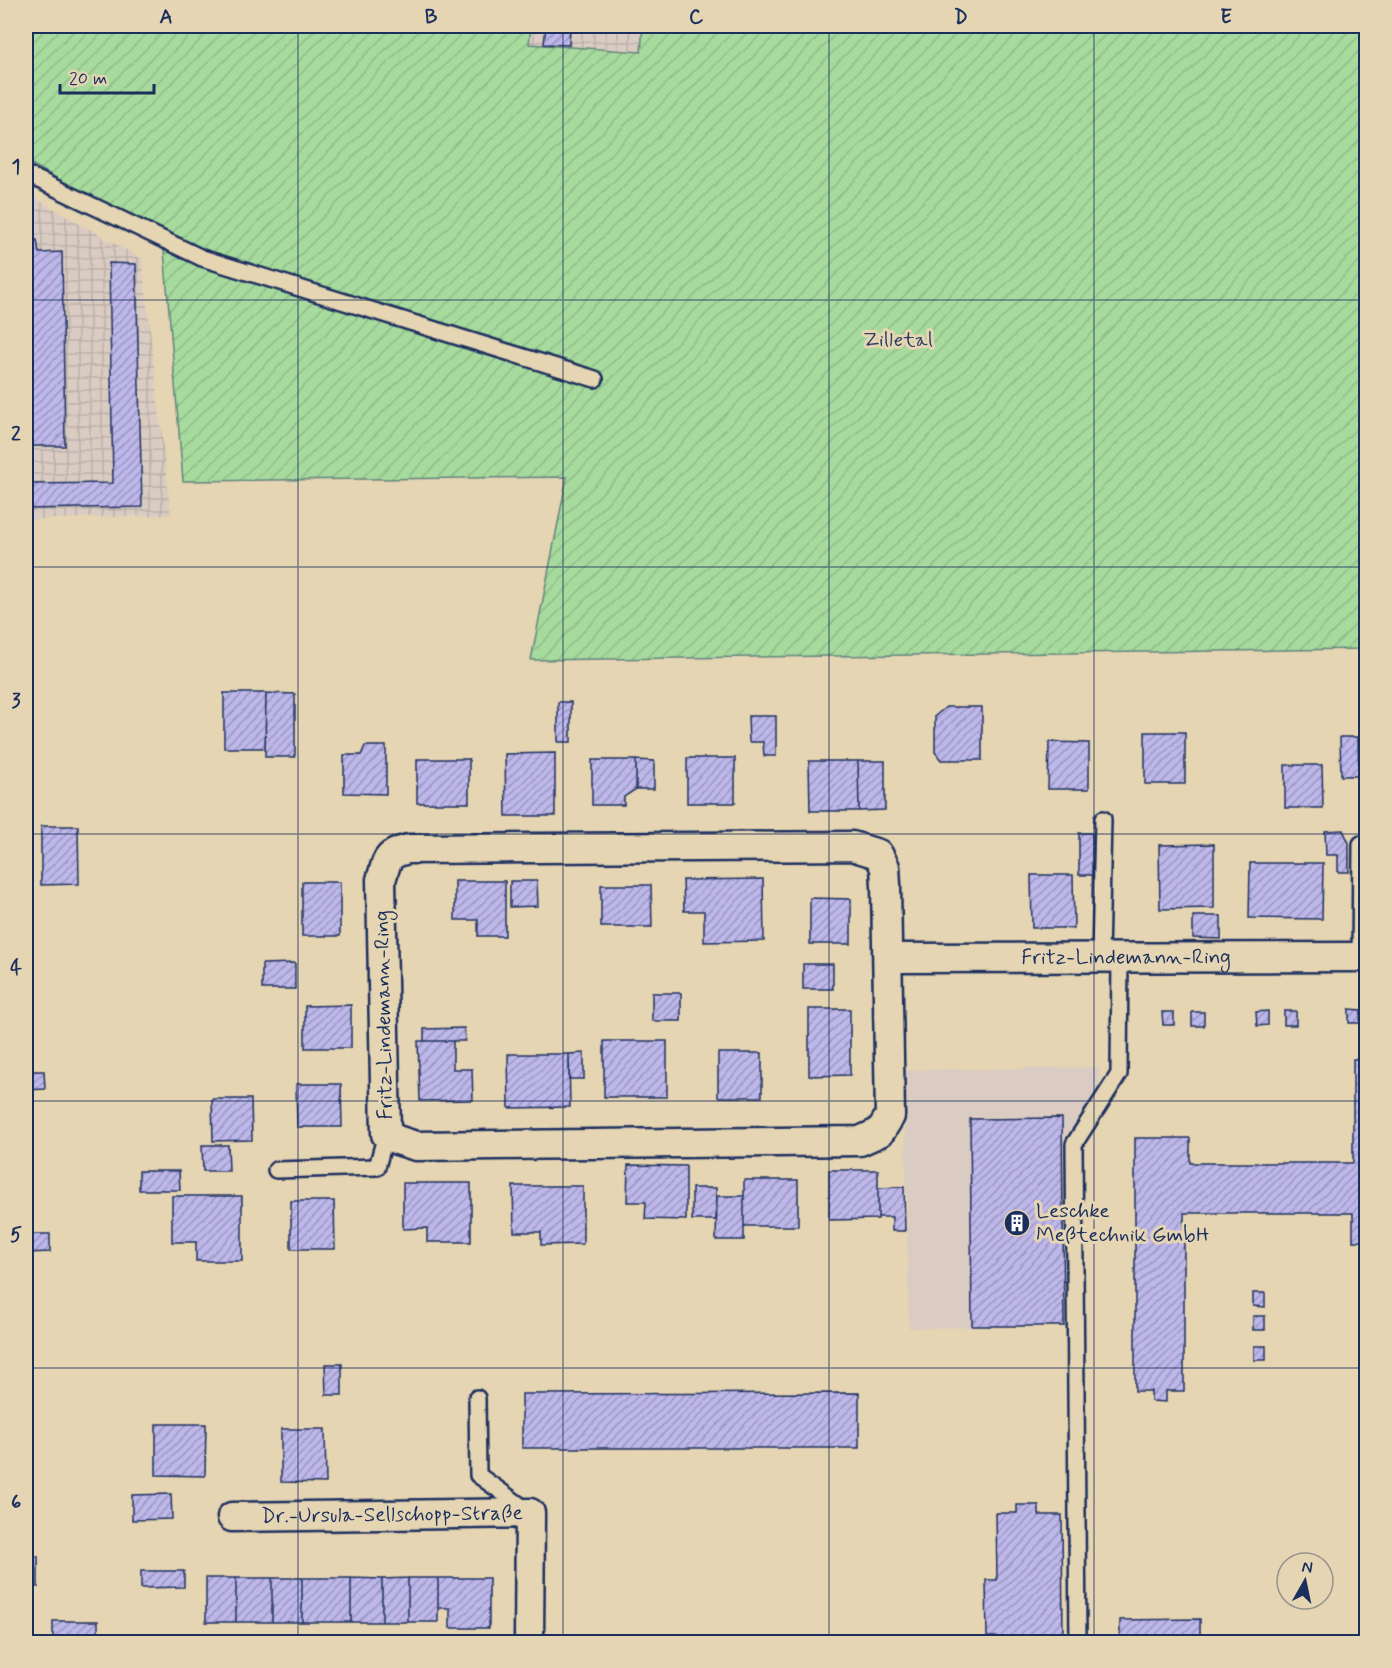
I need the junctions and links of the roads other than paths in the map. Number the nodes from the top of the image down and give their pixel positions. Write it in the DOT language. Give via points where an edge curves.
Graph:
graph roads {
  1 [pos="26,174"];
  2 [pos="595,379"];
  3 [pos="1103,819"];
  4 [pos="1361,844"];
  5 [pos="1363,957"];
  6 [pos="888,958"];
  7 [pos="1110,958"];
  8 [pos="386,1134"];
  9 [pos="276,1170"];
  10 [pos="477,1398"];
  11 [pos="530,1513"];
  12 [pos="232,1517"];
  13 [pos="529,1642"];
  14 [pos="1078,1642"];
  1 -- 2 [label="lane" via="202,258"];
  3 -- 7 [label="lane"];
  4 -- 5 [label="lane"];
  5 -- 7 [label="street, Fritz-Lindemann-Ring"];
  6 -- 7 [label="street, Fritz-Lindemann-Ring"];
  6 -- 8 [label="street, Fritz-Lindemann-Ring" via="890,1116 880,1132 860,1141 416,1146"];
  6 -- 8 [label="street, Fritz-Lindemann-Ring" via="885,867 878,854 852,846 408,849 393,853 381,880"];
  7 -- 14 [label="lane" via="1119,1074 1074,1144"];
  8 -- 9 [label="lane" via="377,1167"];
  10 -- 11 [label="lane" via="478,1475"];
  11 -- 12 [label="street, Dr.-Ursula-Sellschopp-Straße"];
  11 -- 13 [label="street, Dr.-Ursula-Sellschopp-Straße"];
}
